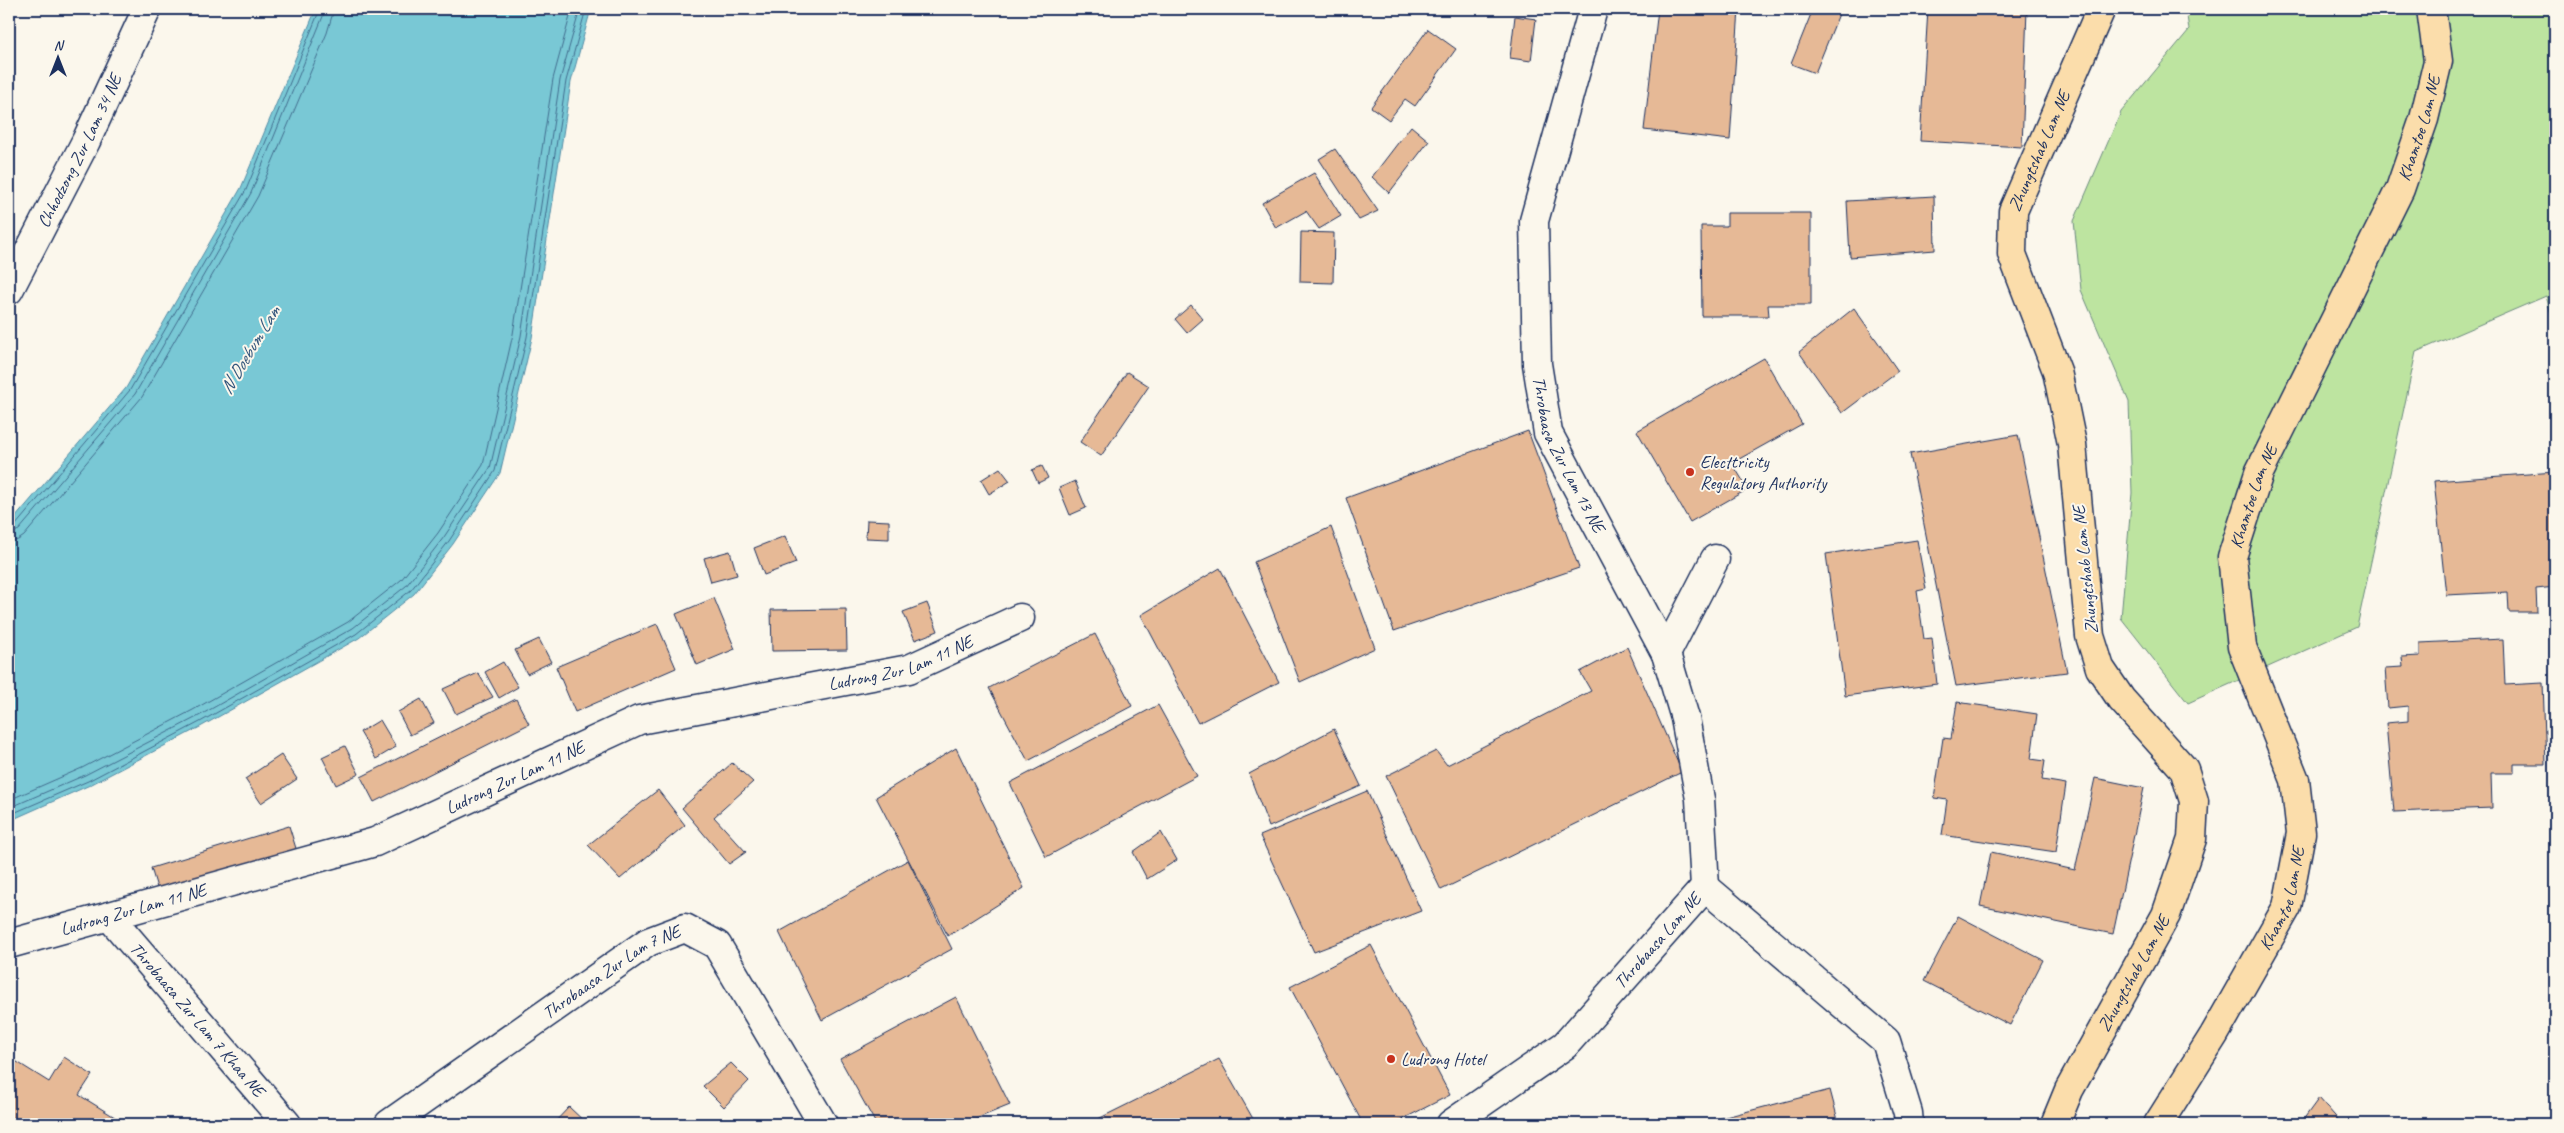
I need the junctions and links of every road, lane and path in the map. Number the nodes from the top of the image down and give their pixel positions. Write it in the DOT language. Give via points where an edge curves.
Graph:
graph roads {
  1 [pos="147,9"];
  2 [pos="1593,9"];
  3 [pos="2101,9"];
  4 [pos="2431,9"];
  5 [pos="9,290"];
  6 [pos="1715,560"];
  7 [pos="1020,618"];
  8 [pos="1666,654"];
  9 [pos="1705,887"];
  10 [pos="109,916"];
  11 [pos="9,944"];
  12 [pos="287,1124"];
  13 [pos="389,1124"];
  14 [pos="823,1124"];
  15 [pos="1450,1124"];
  16 [pos="1909,1124"];
  17 [pos="2055,1124"];
  18 [pos="2158,1124"];
  1 -- 5 [label="street, Chhodzong Zur Lam 34 NE" via="86,141"];
  2 -- 8 [label="street, Throbaasa Zur Lam 13 NE" via="1534,221 1537,364 1548,433"];
  3 -- 17 [label="main road, Zhungtshab Lam NE" via="2013,211 2012,254 2057,371 2072,444 2090,636 2100,668 2121,699 2184,769 2194,801 2192,839 2166,915 2069,1090"];
  4 -- 18 [label="main road, Khamtoe Lam NE" via="2438,61 2424,119 2400,189 2259,473 2232,556 2242,647 2295,780 2301,833 2287,907 2214,1035"];
  6 -- 8 [label="street"];
  7 -- 10 [label="street, Ludrong Zur Lam 11 NE" via="909,669 639,720 375,842"];
  8 -- 9 [label="street, Throbaasa Zur Lam 13 NE" via="1685,718 1700,799"];
  9 -- 15 [label="street, Throbaasa Lam NE" via="1565,1045"];
  9 -- 16 [label="street, Throbaasa Lam NE" via="1886,1041"];
  10 -- 11 [label="street, Ludrong Zur Lam 11 NE"];
  10 -- 12 [label="street, Throbaasa Zur Lam 7 Khaa NE"];
  13 -- 14 [label="street, Throbaasa Zur Lam 7 NE" via="648,942 685,928 717,945"];
}
